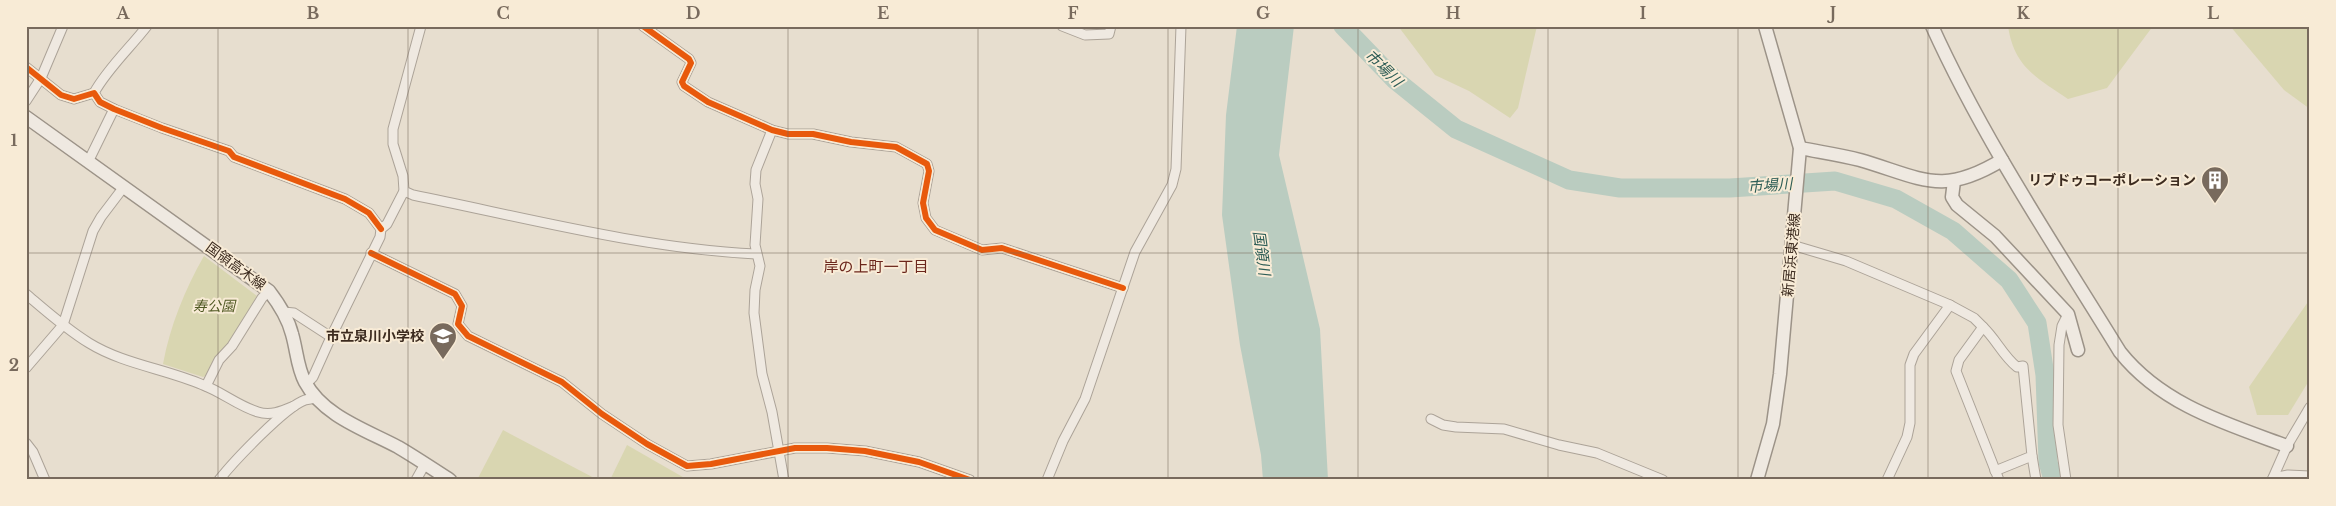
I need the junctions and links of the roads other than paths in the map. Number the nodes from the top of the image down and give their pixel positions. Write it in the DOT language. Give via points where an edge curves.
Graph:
graph roads {
  1 [pos="63,26"];
  2 [pos="147,26"];
  3 [pos="421,26"];
  4 [pos="643,26"];
  5 [pos="1062,26"];
  6 [pos="1111,26"];
  7 [pos="1181,26"];
  8 [pos="1765,26"];
  9 [pos="1932,26"];
  10 [pos="26,67"];
  11 [pos="41,78"];
  12 [pos="94,93"];
  13 [pos="26,101"];
  14 [pos="114,109"];
  15 [pos="26,117"];
  16 [pos="772,130"];
  17 [pos="1799,154"];
  18 [pos="2002,160"];
  19 [pos="88,162"];
  20 [pos="1954,181"];
  21 [pos="123,188"];
  22 [pos="404,191"];
  23 [pos="381,229"];
  24 [pos="1792,242"];
  25 [pos="371,254"];
  26 [pos="756,254"];
  27 [pos="1122,288"];
  28 [pos="269,291"];
  29 [pos="26,294"];
  30 [pos="1950,306"];
  31 [pos="284,312"];
  32 [pos="2068,314"];
  33 [pos="62,325"];
  34 [pos="1983,327"];
  35 [pos="331,337"];
  36 [pos="2078,350"];
  37 [pos="26,368"];
  38 [pos="306,384"];
  39 [pos="206,386"];
  40 [pos="316,398"];
  41 [pos="294,406"];
  42 [pos="2308,412"];
  43 [pos="1431,419"];
  44 [pos="26,442"];
  45 [pos="2287,446"];
  46 [pos="778,451"];
  47 [pos="2032,456"];
  48 [pos="425,464"];
  49 [pos="1995,471"];
  50 [pos="2310,476"];
  51 [pos="2272,479"];
  52 [pos="45,480"];
  53 [pos="219,480"];
  54 [pos="416,480"];
  55 [pos="450,480"];
  56 [pos="784,480"];
  57 [pos="970,480"];
  58 [pos="1047,480"];
  59 [pos="1663,480"];
  60 [pos="1757,480"];
  61 [pos="1887,480"];
  62 [pos="1999,480"];
  63 [pos="2036,480"];
  64 [pos="2066,480"];
  1 -- 11 [label="street"];
  2 -- 12 [label="street" via="102,77"];
  3 -- 22 [label="street" via="393,129 393,144"];
  4 -- 16 [label="street" via="689,59 691,63 682,82 684,86 708,102"];
  5 -- 6 [label="street" via="1085,35 1109,34"];
  7 -- 27 [label="street" via="1176,169 1172,184 1135,252"];
  8 -- 17 [label="main road"];
  9 -- 18 [label="main road" via="1956,80"];
  10 -- 11 [label="street"];
  11 -- 12 [label="street" via="61,94 74,99"];
  11 -- 13 [label="street"];
  12 -- 14 [label="street" via="100,102"];
  14 -- 19 [label="street"];
  14 -- 23 [label="street" via="229,151 234,157 345,199 370,213"];
  15 -- 19 [label="main road, 国領高木線"];
  16 -- 26 [label="street" via="756,170 754,184 758,199"];
  16 -- 27 [label="street" via="896,147 927,164 929,171 924,203 926,218 935,230 982,250 1002,248"];
  17 -- 20 [label="main road" via="1858,160 1923,181"];
  17 -- 24 [label="main road, 新居浜東港線"];
  18 -- 20 [label="main road" via="1978,174"];
  18 -- 45 [label="main road" via="2134,370 2174,399 2209,418"];
  19 -- 21 [label="main road, 国領高木線"];
  20 -- 32 [label="main road" via="1952,197 1957,205 1995,236"];
  21 -- 28 [label="main road, 国領高木線"];
  21 -- 33 [label="street" via="93,232"];
  22 -- 23 [label="street" via="387,224"];
  22 -- 26 [label="street" via="581,231 704,251"];
  23 -- 25 [label="street"];
  24 -- 30 [label="street" via="1846,261"];
  24 -- 60 [label="main road, 新居浜東港線" via="1773,424"];
  25 -- 35 [label="street"];
  25 -- 46 [label="street" via="455,294 462,306 458,324 468,336 562,382 609,419 687,466"];
  26 -- 46 [label="street" via="760,266 754,298 756,341"];
  27 -- 58 [label="street" via="1085,399"];
  28 -- 31 [label="main road, 国領高木線"];
  28 -- 39 [label="street" via="219,360"];
  29 -- 33 [label="street"];
  30 -- 34 [label="street" via="1974,318"];
  30 -- 61 [label="street" via="1914,354 1910,365 1910,424"];
  31 -- 35 [label="street" via="294,313"];
  31 -- 38 [label="main road, 国領高木線" via="292,333 299,371"];
  32 -- 36 [label="main road"];
  32 -- 64 [label="street" via="2059,345 2058,425"];
  33 -- 37 [label="street"];
  33 -- 39 [label="street" via="90,344 120,358"];
  34 -- 47 [label="street" via="2010,362 2017,367 2023,366"];
  34 -- 49 [label="street" via="1959,360 1956,371"];
  35 -- 38 [label="street" via="313,377"];
  38 -- 40 [label="main road, 国領高木線"];
  39 -- 41 [label="street" via="259,412 277,414"];
  40 -- 41 [label="street"];
  40 -- 48 [label="main road, 国領高木線" via="333,413"];
  41 -- 53 [label="street" via="260,436"];
  42 -- 45 [label="street"];
  43 -- 59 [label="street" via="1456,427 1504,429 1597,453"];
  44 -- 52 [label="street"];
  45 -- 51 [label="street"];
  46 -- 56 [label="street"];
  46 -- 57 [label="street" via="795,448 865,450 919,462"];
  47 -- 49 [label="street"];
  47 -- 63 [label="street"];
  48 -- 54 [label="street"];
  48 -- 55 [label="main road, 国領高木線"];
  49 -- 62 [label="street"];
  50 -- 51 [label="street" via="2288,475"];
}
